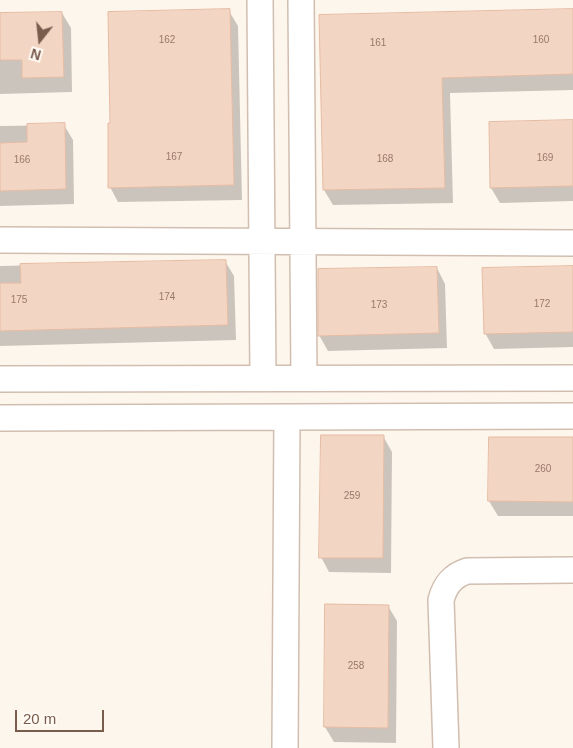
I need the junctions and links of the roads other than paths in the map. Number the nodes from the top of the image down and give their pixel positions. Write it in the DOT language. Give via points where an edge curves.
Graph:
graph roads {
  1 [pos="260,0"];
  2 [pos="301,0"];
  3 [pos="0,240"];
  4 [pos="262,241"];
  5 [pos="303,242"];
  6 [pos="573,243"];
  7 [pos="263,378"];
  8 [pos="304,378"];
  9 [pos="573,378"];
  10 [pos="0,379"];
  11 [pos="573,416"];
  12 [pos="287,417"];
  13 [pos="0,418"];
  14 [pos="573,570"];
  15 [pos="285,748"];
  16 [pos="446,748"];
  1 -- 4 [label="street"];
  2 -- 5 [label="street"];
  3 -- 4 [label="street"];
  4 -- 5 [label="street"];
  4 -- 7 [label="street"];
  5 -- 6 [label="street"];
  5 -- 8 [label="street"];
  7 -- 8 [label="street"];
  7 -- 10 [label="street"];
  8 -- 9 [label="street"];
  11 -- 12 [label="street"];
  12 -- 13 [label="street"];
  12 -- 15 [label="street"];
  14 -- 16 [label="street" via="466,571 449,581 442,600"];
}
